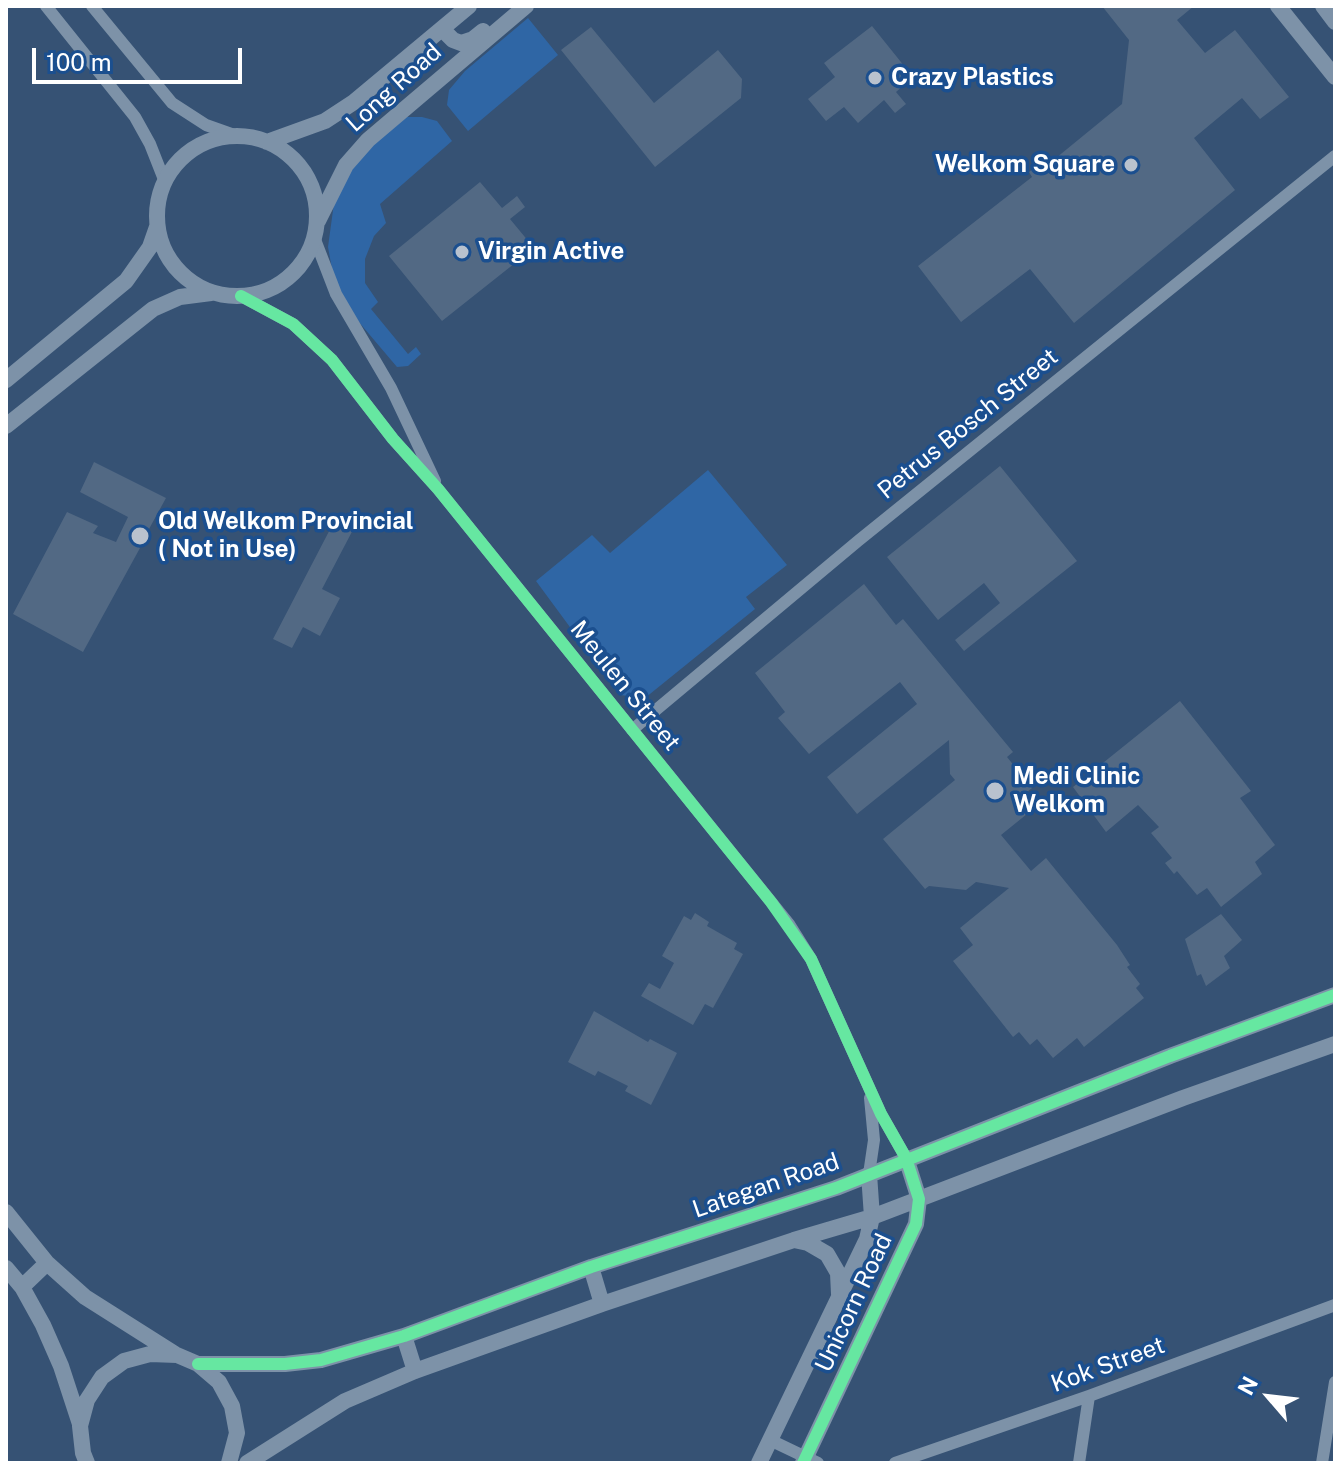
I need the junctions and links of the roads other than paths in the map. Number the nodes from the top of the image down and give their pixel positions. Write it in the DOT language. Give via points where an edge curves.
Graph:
graph roads {
  1 [pos="46,6"];
  2 [pos="92,6"];
  3 [pos="469,6"];
  4 [pos="516,6"];
  5 [pos="526,6"];
  6 [pos="1278,6"];
  7 [pos="1323,6"];
  8 [pos="1335,15"];
  9 [pos="1335,22"];
  10 [pos="442,29"];
  11 [pos="1335,77"];
  12 [pos="237,136"];
  13 [pos="267,142"];
  14 [pos="1335,156"];
  15 [pos="165,182"];
  16 [pos="158,226"];
  17 [pos="315,231"];
  18 [pos="213,292"];
  19 [pos="241,296"];
  20 [pos="6,380"];
  21 [pos="6,426"];
  22 [pos="438,489"];
  23 [pos="632,730"];
  24 [pos="1335,995"];
  25 [pos="1335,1044"];
  26 [pos="869,1087"];
  27 [pos="906,1158"];
  28 [pos="869,1174"];
  29 [pos="919,1199"];
  30 [pos="6,1212"];
  31 [pos="872,1217"];
  32 [pos="794,1240"];
  33 [pos="47,1263"];
  34 [pos="591,1267"];
  35 [pos="6,1268"];
  36 [pos="22,1287"];
  37 [pos="839,1295"];
  38 [pos="602,1304"];
  39 [pos="1335,1305"];
  40 [pos="404,1336"];
  41 [pos="177,1355"];
  42 [pos="198,1364"];
  43 [pos="415,1371"];
  44 [pos="1335,1382"];
  45 [pos="1089,1396"];
  46 [pos="80,1426"];
  47 [pos="770,1440"];
  48 [pos="809,1461"];
  49 [pos="87,1463"];
  50 [pos="229,1463"];
  51 [pos="247,1463"];
  52 [pos="759,1463"];
  53 [pos="895,1463"];
  54 [pos="1079,1463"];
  55 [pos="1322,1463"];
  1 -- 15 [label="street" via="135,117"];
  2 -- 12 [label="street" via="172,103 206,125"];
  3 -- 10 [label="street, Long Road"];
  4 -- 10 [label="street" via="467,42 457,42"];
  5 -- 17 [label="street, Long Road" via="368,140 346,165"];
  6 -- 11 [label="street"];
  7 -- 8 [label="street"];
  7 -- 9 [label="street"];
  10 -- 13 [label="street, Long Road" via="335,115"];
  12 -- 13 [label="street"];
  12 -- 15 [label="street" via="193,149"];
  13 -- 17 [label="street" via="292,157 309,180"];
  14 -- 23 [label="street, Petrus Bosch Street"];
  15 -- 16 [label="street"];
  16 -- 18 [label="street" via="172,264"];
  16 -- 20 [label="street" via="126,281"];
  17 -- 19 [label="street" via="302,262 287,278"];
  17 -- 22 [label="street, Meulen Street" via="336,294 391,388"];
  18 -- 19 [label="street"];
  18 -- 21 [label="street" via="180,297 153,309"];
  19 -- 22 [label="street, Meulen Street" via="313,340"];
  22 -- 23 [label="street, Meulen Street"];
  23 -- 26 [label="street, Meulen Street" via="806,950"];
  24 -- 27 [label="street, Lategan Road"];
  25 -- 29 [label="street"];
  26 -- 27 [label="street, Meulen Street"];
  26 -- 28 [label="street, Meulen Street" via="874,1140"];
  27 -- 28 [label="street, Lategan Road"];
  27 -- 29 [label="street"];
  28 -- 31 [label="street, Unicorn Road"];
  28 -- 34 [label="street, Lategan Road"];
  29 -- 31 [label="street"];
  29 -- 48 [label="street, Unicorn Road" via="916,1224"];
  30 -- 33 [label="street"];
  31 -- 32 [label="street"];
  31 -- 37 [label="street, Unicorn Road"];
  32 -- 37 [label="street" via="827,1254 838,1273"];
  32 -- 38 [label="street"];
  33 -- 36 [label="street"];
  33 -- 41 [label="street" via="85,1297"];
  34 -- 38 [label="street"];
  34 -- 40 [label="street, Lategan Road"];
  35 -- 36 [label="street"];
  36 -- 46 [label="street" via="61,1366"];
  37 -- 47 [label="street, Unicorn Road"];
  38 -- 43 [label="street"];
  39 -- 45 [label="street, Kok Street"];
  40 -- 42 [label="street, Lategan Road" via="321,1360"];
  40 -- 43 [label="street"];
  41 -- 42 [label="street"];
  41 -- 46 [label="street" via="150,1354 124,1361 102,1377 87,1400"];
  42 -- 50 [label="street" via="219,1382 232,1406 237,1433"];
  43 -- 51 [label="street" via="345,1401"];
  44 -- 55 [label="street"];
  45 -- 53 [label="street, Kok Street"];
  45 -- 54 [label="street"];
  46 -- 49 [label="street"];
  47 -- 48 [label="street"];
  47 -- 52 [label="street, Unicorn Road"];
}
